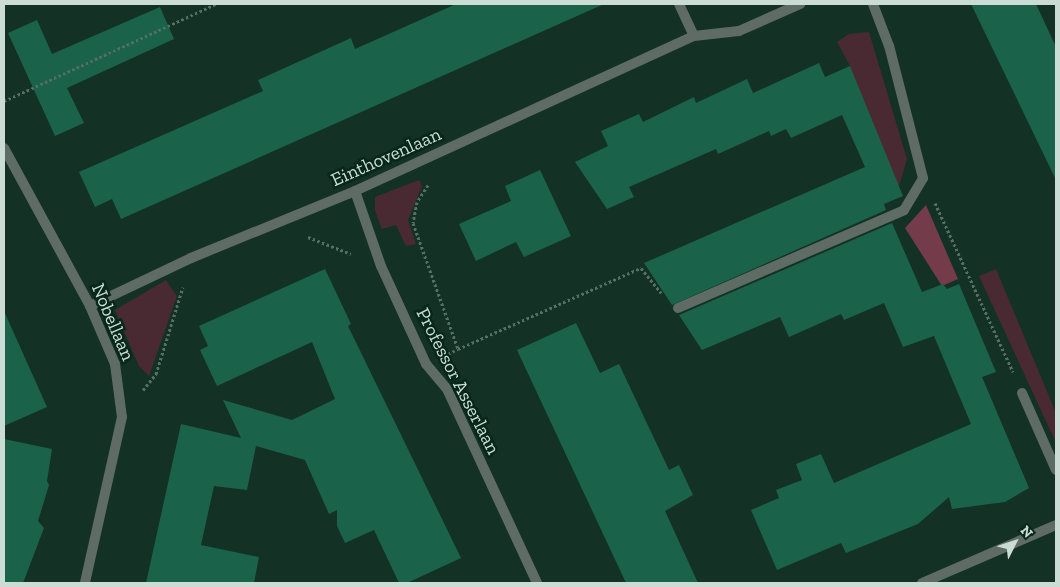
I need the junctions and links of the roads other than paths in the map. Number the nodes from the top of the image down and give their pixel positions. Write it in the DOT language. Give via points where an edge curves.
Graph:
graph roads {
  1 [pos="679,4"];
  2 [pos="800,4"];
  3 [pos="873,4"];
  4 [pos="694,36"];
  5 [pos="4,148"];
  6 [pos="355,191"];
  7 [pos="90,306"];
  8 [pos="678,308"];
  9 [pos="1022,394"];
  10 [pos="1056,470"];
  11 [pos="1056,525"];
  12 [pos="85,583"];
  13 [pos="537,583"];
  14 [pos="922,583"];
  1 -- 4 [label="street"];
  2 -- 4 [label="street, Einthovenlaan" via="739,31"];
  3 -- 8 [label="street" via="888,46 924,178 904,210"];
  4 -- 6 [label="street, Einthovenlaan"];
  5 -- 7 [label="street, Nobellaan"];
  6 -- 7 [label="street, Einthovenlaan" via="191,258"];
  6 -- 13 [label="street, Professor Asserlaan" via="381,266 426,364 446,389"];
  7 -- 12 [label="street, Nobellaan" via="115,364 122,417"];
  9 -- 10 [label="street"];
  11 -- 14 [label="street"];
}
